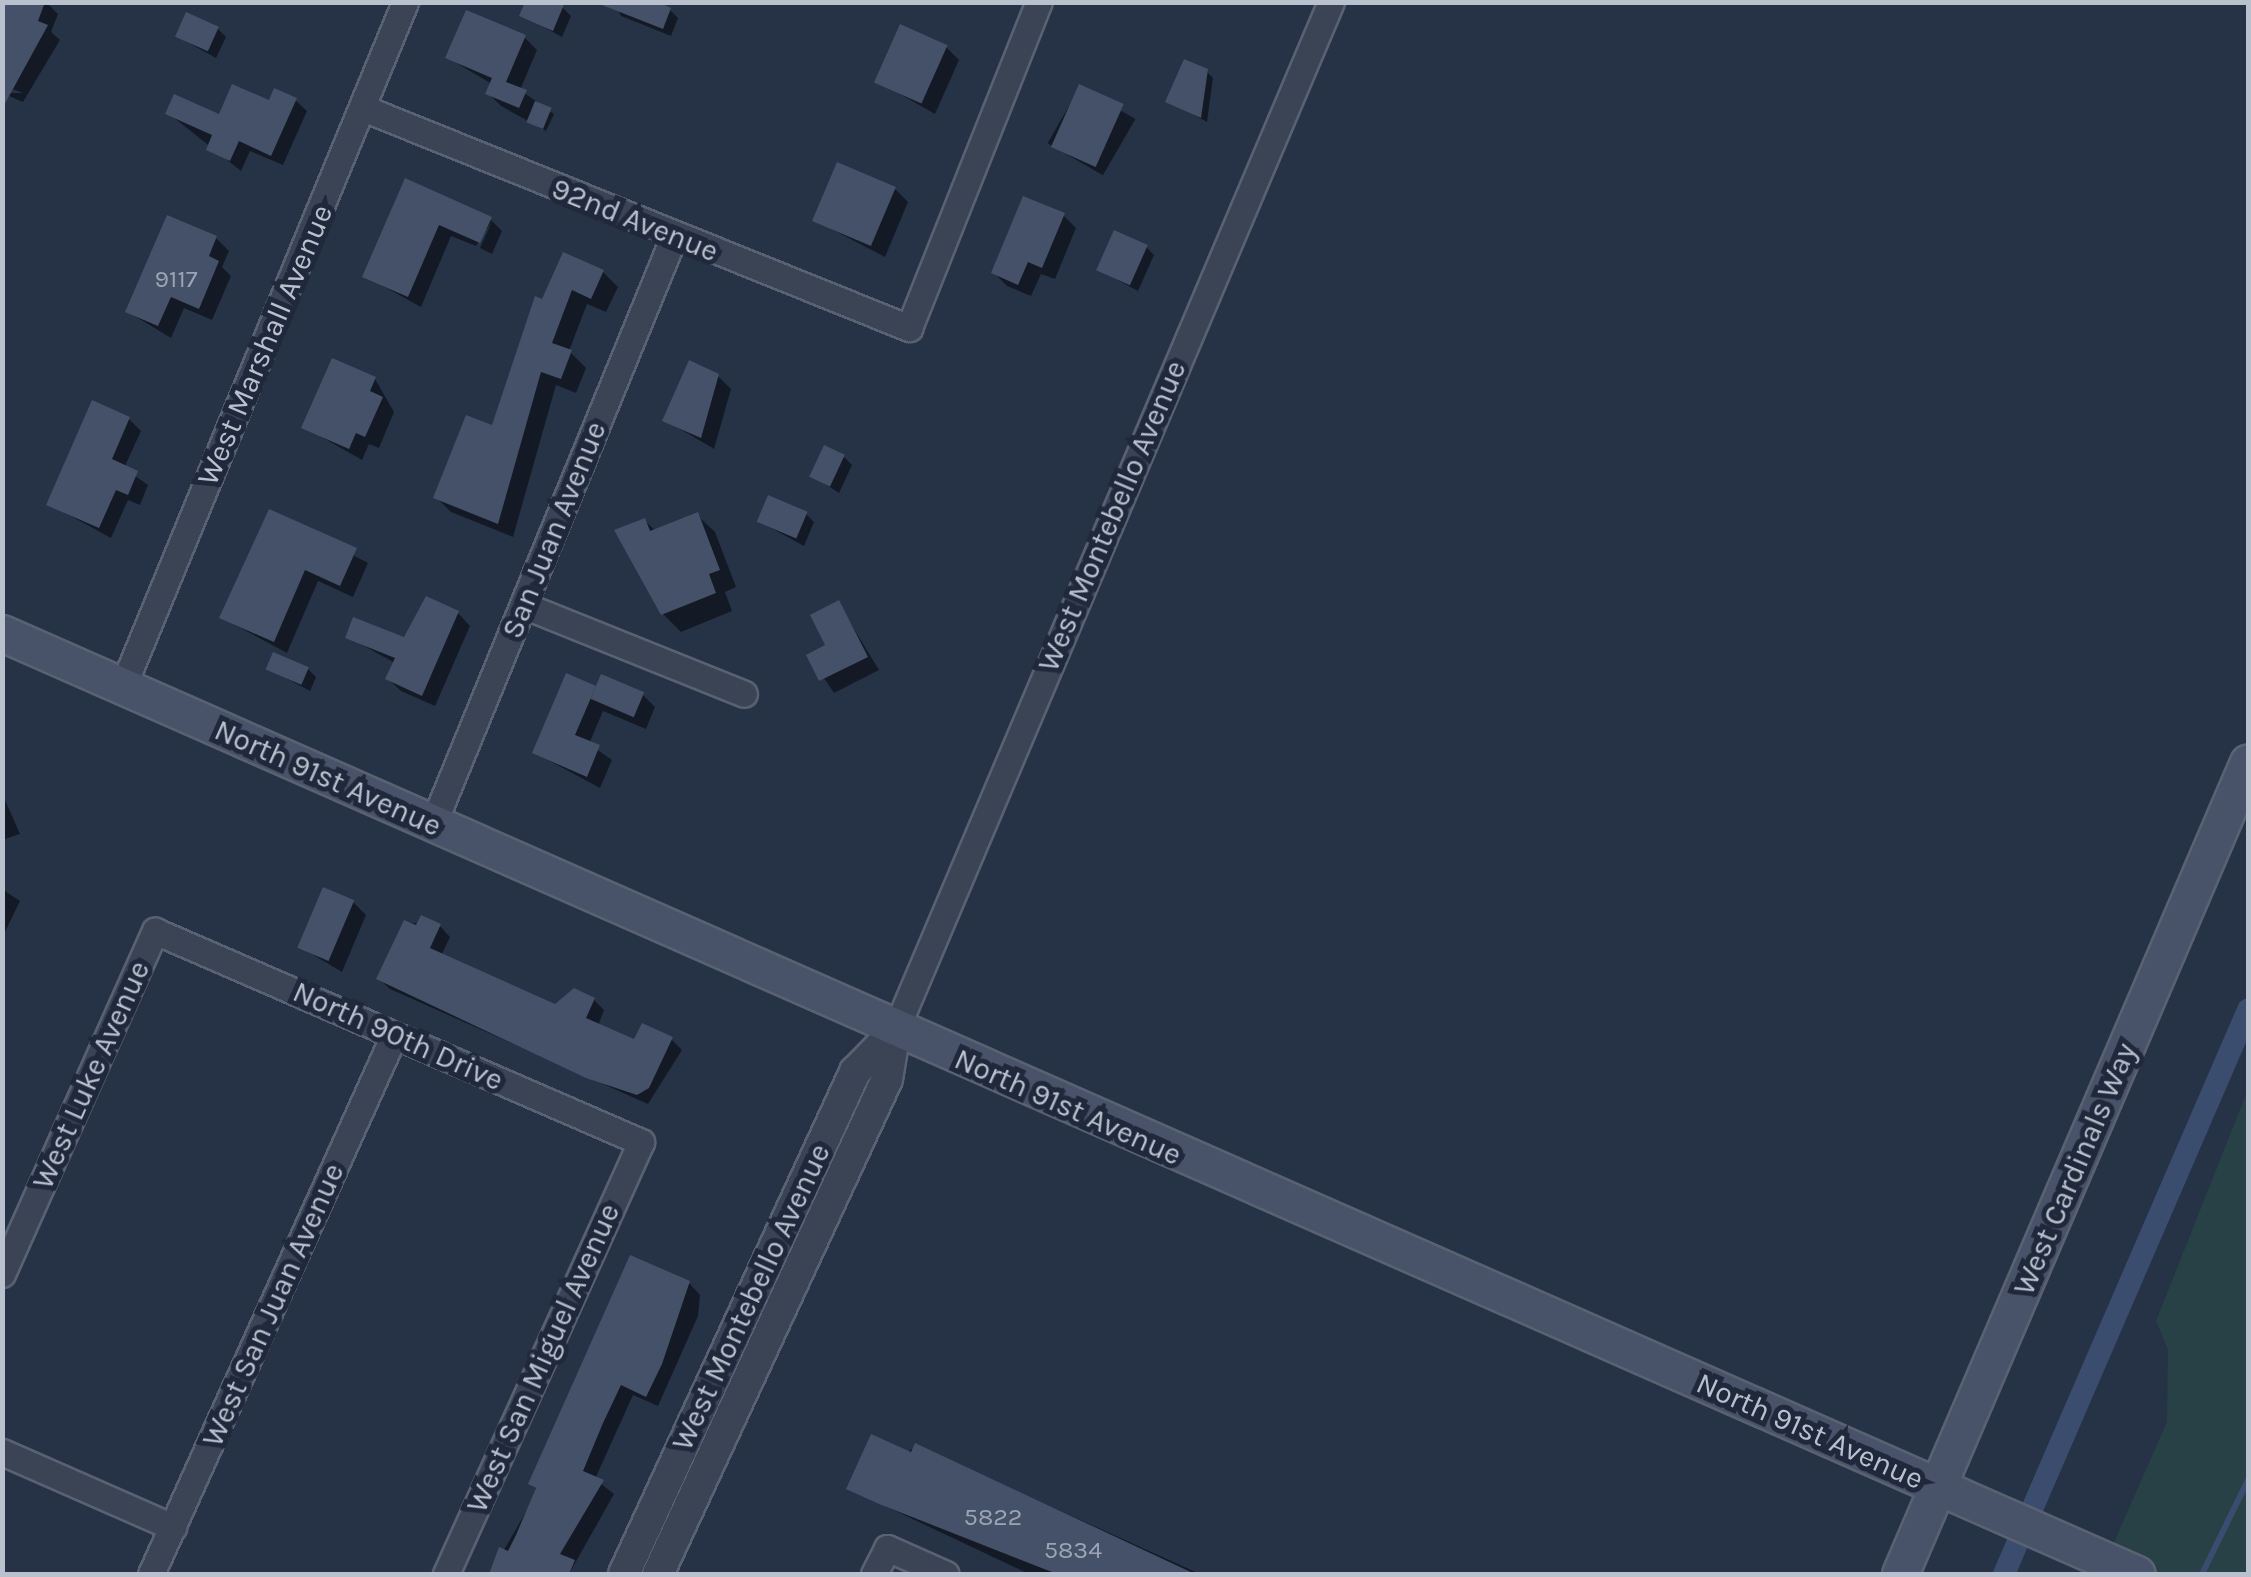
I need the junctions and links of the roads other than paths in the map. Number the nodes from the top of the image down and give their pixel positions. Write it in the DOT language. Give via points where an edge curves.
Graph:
graph roads {
  1 [pos="405,2"];
  2 [pos="1039,2"];
  3 [pos="1331,2"];
  4 [pos="363,108"];
  5 [pos="674,236"];
  6 [pos="524,605"];
  7 [pos="2,633"];
  8 [pos="123,686"];
  9 [pos="744,694"];
  10 [pos="2248,762"];
  11 [pos="433,824"];
  12 [pos="155,930"];
  13 [pos="895,1031"];
  14 [pos="394,1035"];
  15 [pos="640,1142"];
  16 [pos="2,1274"];
  17 [pos="2,1452"];
  18 [pos="1938,1487"];
  19 [pos="173,1527"];
  20 [pos="2121,1568"];
  21 [pos="151,1574"];
  22 [pos="446,1574"];
  23 [pos="624,1574"];
  24 [pos="658,1574"];
  25 [pos="874,1574"];
  26 [pos="946,1574"];
  27 [pos="1900,1574"];
  1 -- 4 [label="street, West Marshall Avenue"];
  2 -- 5 [label="street, 92nd Avenue" via="909,328"];
  3 -- 13 [label="street, West Montebello Avenue"];
  4 -- 5 [label="street, 92nd Avenue"];
  4 -- 8 [label="street, West Marshall Avenue"];
  5 -- 6 [label="street, San Juan Avenue"];
  6 -- 9 [label="street"];
  6 -- 11 [label="street, San Juan Avenue"];
  7 -- 8 [label="main road, North 91st Avenue"];
  8 -- 11 [label="main road, North 91st Avenue"];
  10 -- 18 [label="main road, West Cardinals Way"];
  11 -- 13 [label="main road, North 91st Avenue"];
  12 -- 14 [label="street, North 90th Drive"];
  12 -- 16 [label="street, West Luke Avenue"];
  13 -- 18 [label="main road, North 91st Avenue"];
  13 -- 23 [label="street, West Montebello Avenue" via="856,1072"];
  13 -- 24 [label="street, West Montebello Avenue" via="887,1079"];
  14 -- 15 [label="street, North 90th Drive"];
  14 -- 19 [label="street, West San Juan Avenue"];
  15 -- 22 [label="street, West San Miguel Avenue"];
  17 -- 19 [label="street"];
  18 -- 20 [label="main road, North 91st Avenue"];
  18 -- 27 [label="main road, West Cardinals Way"];
  19 -- 21 [label="street, West San Juan Avenue"];
  25 -- 26 [label="street" via="887,1548"];
}
